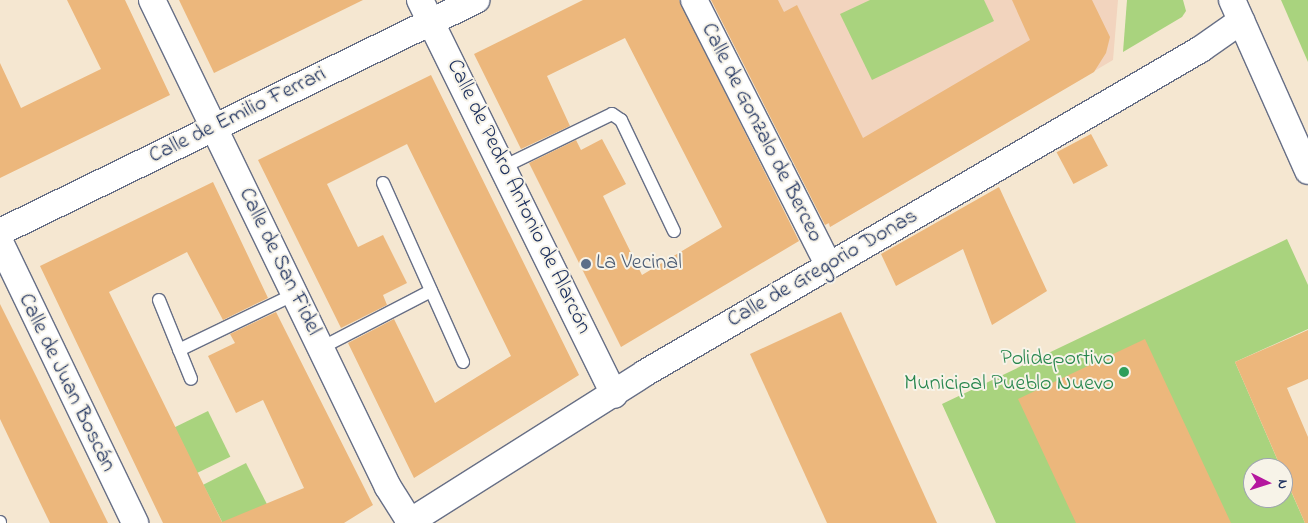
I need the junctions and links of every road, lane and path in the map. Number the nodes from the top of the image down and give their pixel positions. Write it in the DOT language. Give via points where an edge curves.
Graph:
graph roads {
  1 [pos="152,0"];
  2 [pos="476,0"];
  3 [pos="694,0"];
  4 [pos="1236,10"];
  5 [pos="426,11"];
  6 [pos="214,128"];
  7 [pos="503,167"];
  8 [pos="1308,171"];
  9 [pos="383,183"];
  10 [pos="674,231"];
  11 [pos="0,232"];
  12 [pos="0,242"];
  13 [pos="828,266"];
  14 [pos="431,291"];
  15 [pos="295,294"];
  16 [pos="159,300"];
  17 [pos="321,348"];
  18 [pos="180,350"];
  19 [pos="463,362"];
  20 [pos="191,379"];
  21 [pos="614,395"];
  22 [pos="134,523"];
  23 [pos="409,523"];
  1 -- 6 [label="street, Calle de San Fidel"];
  2 -- 5 [label="street, Calle de Emilio Ferrari"];
  3 -- 13 [label="street, Calle de Gonzalo de Berceo"];
  4 -- 8 [label="street"];
  4 -- 13 [label="street, Calle de Gregorio Donas" via="1201,49"];
  5 -- 6 [label="street, Calle de Emilio Ferrari"];
  5 -- 7 [label="street, Calle de Pedro Antonio de Alarcón"];
  6 -- 11 [label="street, Calle de Emilio Ferrari"];
  6 -- 15 [label="street, Calle de San Fidel"];
  7 -- 10 [label="lane" via="612,114 622,120"];
  7 -- 21 [label="street, Calle de Pedro Antonio de Alarcón"];
  9 -- 14 [label="lane"];
  12 -- 22 [label="street, Calle de Juan Boscán"];
  13 -- 21 [label="street, Calle de Gregorio Donas" via="645,373"];
  14 -- 17 [label="lane"];
  14 -- 19 [label="lane"];
  15 -- 17 [label="street, Calle de San Fidel"];
  15 -- 18 [label="lane"];
  16 -- 18 [label="lane"];
  17 -- 23 [label="street, Calle de San Fidel" via="388,487"];
  18 -- 20 [label="lane"];
  21 -- 23 [label="street, Calle de Gregorio Donas"];
}
